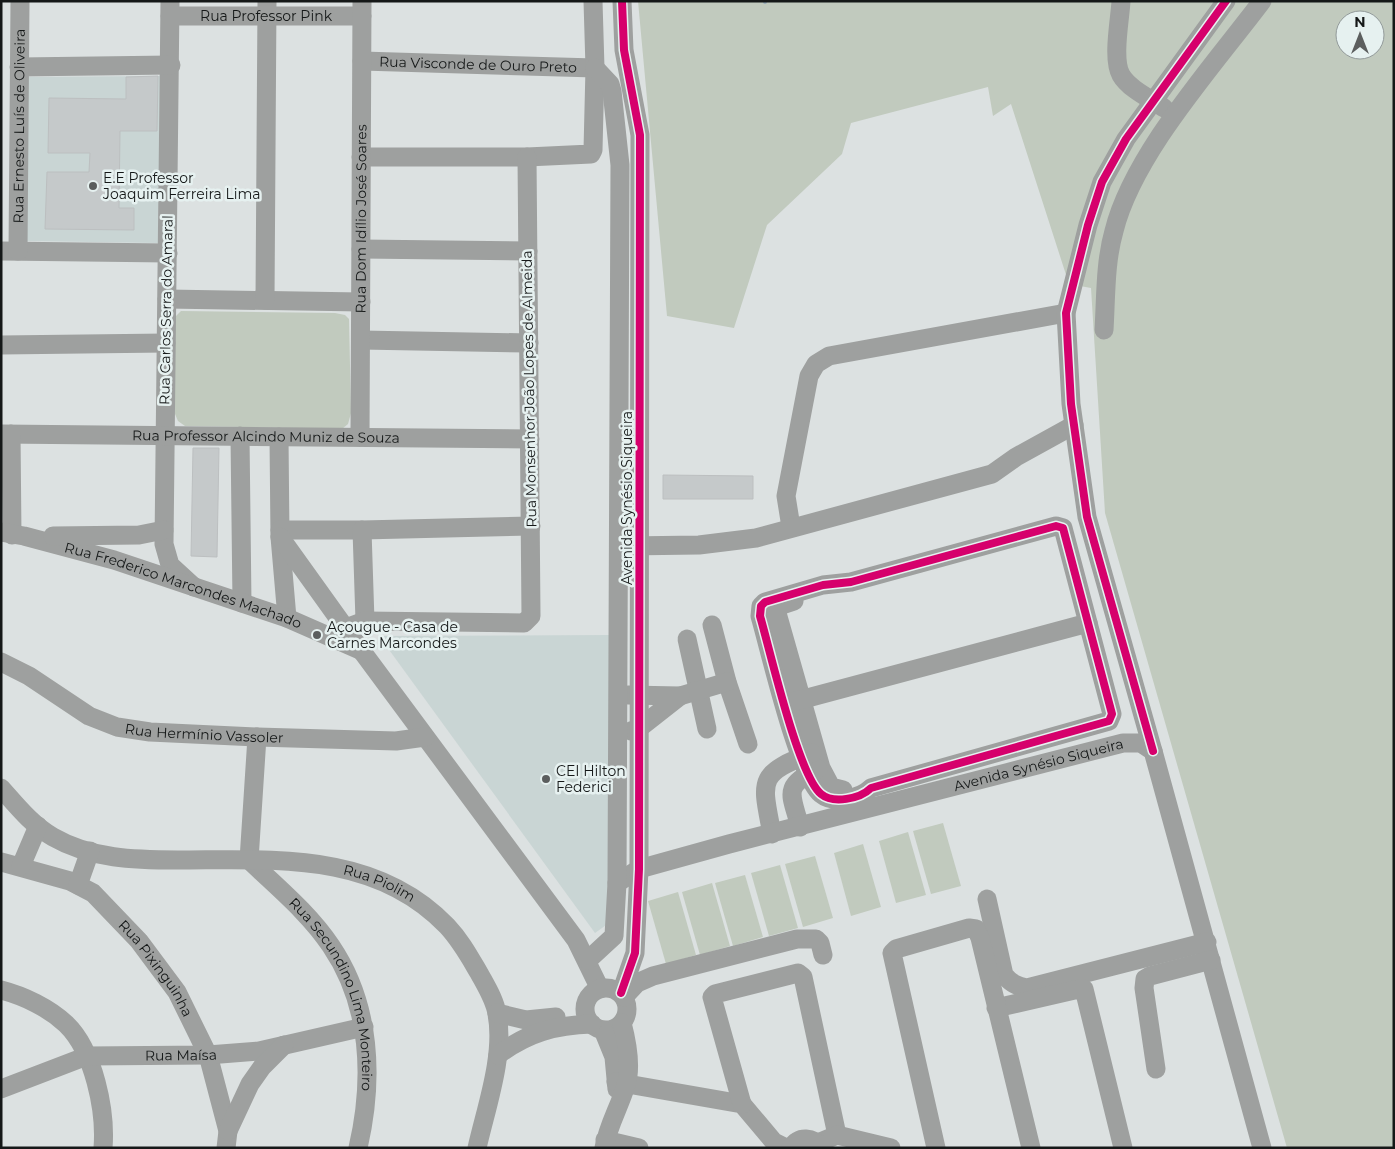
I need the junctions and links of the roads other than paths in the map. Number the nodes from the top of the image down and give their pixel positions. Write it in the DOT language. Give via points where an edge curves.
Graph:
graph roads {
  1 [pos="20,1"];
  2 [pos="593,1"];
  3 [pos="622,1"];
  4 [pos="1122,1"];
  5 [pos="1226,1"];
  6 [pos="1262,1"];
  7 [pos="170,8"];
  8 [pos="267,8"];
  9 [pos="362,8"];
  10 [pos="362,61"];
  11 [pos="171,65"];
  12 [pos="19,67"];
  13 [pos="595,68"];
  14 [pos="1153,101"];
  15 [pos="1176,115"];
  16 [pos="361,157"];
  17 [pos="527,157"];
  18 [pos="1092,212"];
  19 [pos="1118,219"];
  20 [pos="361,249"];
  21 [pos="10,251"];
  22 [pos="528,251"];
  23 [pos="1110,252"];
  24 [pos="168,253"];
  25 [pos="1078,269"];
  26 [pos="166,299"];
  27 [pos="264,300"];
  28 [pos="361,302"];
  29 [pos="1066,313"];
  30 [pos="1104,330"];
  31 [pos="361,340"];
  32 [pos="166,343"];
  33 [pos="529,343"];
  34 [pos="1,345"];
  35 [pos="1074,425"];
  36 [pos="6,434"];
  37 [pos="164,436"];
  38 [pos="240,436"];
  39 [pos="279,437"];
  40 [pos="360,437"];
  41 [pos="530,439"];
  42 [pos="531,526"];
  43 [pos="790,527"];
  44 [pos="164,530"];
  45 [pos="362,530"];
  46 [pos="280,533"];
  47 [pos="12,534"];
  48 [pos="618,546"];
  49 [pos="639,546"];
  50 [pos="194,587"];
  51 [pos="242,603"];
  52 [pos="286,618"];
  53 [pos="365,621"];
  54 [pos="1088,623"];
  55 [pos="712,625"];
  56 [pos="346,628"];
  57 [pos="687,639"];
  58 [pos="361,650"];
  59 [pos="1,662"];
  60 [pos="727,682"];
  61 [pos="699,690"];
  62 [pos="639,694"];
  63 [pos="617,695"];
  64 [pos="680,696"];
  65 [pos="793,702"];
  66 [pos="638,729"];
  67 [pos="707,729"];
  68 [pos="617,734"];
  69 [pos="425,737"];
  70 [pos="257,738"];
  71 [pos="748,744"];
  72 [pos="1153,751"];
  73 [pos="811,763"];
  74 [pos="1,788"];
  75 [pos="38,826"];
  76 [pos="800,827"];
  77 [pos="772,834"];
  78 [pos="90,851"];
  79 [pos="249,860"];
  80 [pos="1,862"];
  81 [pos="20,866"];
  82 [pos="639,869"];
  83 [pos="617,883"];
  84 [pos="78,885"];
  85 [pos="987,899"];
  86 [pos="614,936"];
  87 [pos="1207,942"];
  88 [pos="636,946"];
  89 [pos="823,956"];
  90 [pos="591,958"];
  91 [pos="1212,960"];
  92 [pos="1,990"];
  93 [pos="614,992"];
  94 [pos="996,1008"];
  95 [pos="497,1013"];
  96 [pos="593,1020"];
  97 [pos="622,1023"];
  98 [pos="364,1027"];
  99 [pos="284,1045"];
  100 [pos="208,1055"];
  101 [pos="498,1055"];
  102 [pos="87,1056"];
  103 [pos="1156,1069"];
  104 [pos="621,1083"];
  105 [pos="1,1089"];
  106 [pos="742,1104"];
  107 [pos="837,1135"];
  108 [pos="227,1139"];
  109 [pos="604,1144"];
  110 [pos="820,1145"];
  111 [pos="103,1148"];
  112 [pos="358,1148"];
  113 [pos="477,1148"];
  114 [pos="639,1148"];
  115 [pos="786,1148"];
  116 [pos="791,1148"];
  117 [pos="891,1148"];
  118 [pos="936,1148"];
  119 [pos="1031,1148"];
  120 [pos="1123,1148"];
  121 [pos="1262,1148"];
  1 -- 12 [label="street, Rua Ernesto Luís de Oliveira"];
  2 -- 13 [label="street"];
  3 -- 49 [label="street, Avenida Synésio Siqueira" via="624,50 640,135"];
  4 -- 14 [label="street" via="1118,65 1131,86"];
  5 -- 14 [label="street"];
  6 -- 15 [label="street"];
  7 -- 8 [label="street, Rua Professor Pink"];
  7 -- 11 [label="street, Rua Carlos Serra do Amaral"];
  8 -- 9 [label="street, Rua Professor Pink"];
  8 -- 27 [label="street"];
  9 -- 10 [label="street, Rua Dom Idílio José Soares"];
  10 -- 13 [label="street, Rua Visconde de Ouro Preto"];
  10 -- 16 [label="street, Rua Dom Idílio José Soares"];
  11 -- 12 [label="street"];
  11 -- 24 [label="street, Rua Carlos Serra do Amaral"];
  12 -- 21 [label="street, Rua Ernesto Luís de Oliveira"];
  13 -- 17 [label="street" via="591,154"];
  13 -- 48 [label="street, Avenida Synésio Siqueira" via="610,84 612,91 620,165"];
  14 -- 15 [label="street"];
  14 -- 18 [label="street" via="1126,139"];
  15 -- 19 [label="street" via="1144,165"];
  16 -- 17 [label="street"];
  16 -- 20 [label="street, Rua Dom Idílio José Soares"];
  17 -- 22 [label="street, Rua Monsenhor João Lopes de Almeida"];
  18 -- 19 [label="street"];
  18 -- 25 [label="street"];
  19 -- 23 [label="street"];
  20 -- 22 [label="street"];
  20 -- 28 [label="street, Rua Dom Idílio José Soares"];
  21 -- 24 [label="street"];
  22 -- 33 [label="street, Rua Monsenhor João Lopes de Almeida"];
  23 -- 25 [label="street"];
  23 -- 30 [label="street"];
  24 -- 26 [label="street, Rua Carlos Serra do Amaral"];
  25 -- 29 [label="street"];
  26 -- 27 [label="street"];
  26 -- 32 [label="street, Rua Carlos Serra do Amaral"];
  27 -- 28 [label="street"];
  28 -- 31 [label="street, Rua Dom Idílio José Soares"];
  29 -- 35 [label="street"];
  29 -- 43 [label="street" via="829,356 816,364 809,376 786,496"];
  31 -- 33 [label="street"];
  31 -- 40 [label="street, Rua Dom Idílio José Soares"];
  32 -- 34 [label="street"];
  32 -- 37 [label="street, Rua Carlos Serra do Amaral"];
  33 -- 41 [label="street, Rua Monsenhor João Lopes de Almeida"];
  35 -- 43 [label="street" via="992,474"];
  35 -- 72 [label="street" via="1087,517"];
  36 -- 37 [label="street, Rua Professor Alcindo Muniz de Souza"];
  36 -- 47 [label="street"];
  37 -- 38 [label="street, Rua Professor Alcindo Muniz de Souza"];
  37 -- 44 [label="street, Rua Carlos Serra do Amaral"];
  38 -- 39 [label="street, Rua Professor Alcindo Muniz de Souza"];
  38 -- 51 [label="street"];
  39 -- 40 [label="street, Rua Professor Alcindo Muniz de Souza"];
  39 -- 46 [label="street"];
  40 -- 41 [label="street, Rua Professor Alcindo Muniz de Souza"];
  41 -- 42 [label="street, Rua Monsenhor João Lopes de Almeida"];
  42 -- 45 [label="street"];
  42 -- 53 [label="street, Rua Monsenhor João Lopes de Almeida" via="530,616 524,623"];
  43 -- 49 [label="street" via="756,538 699,545"];
  44 -- 47 [label="street" via="126,535"];
  44 -- 50 [label="street, Rua Carlos Serra do Amaral" via="170,565"];
  45 -- 46 [label="street"];
  45 -- 53 [label="street"];
  46 -- 52 [label="street"];
  46 -- 56 [label="street"];
  47 -- 50 [label="street, Rua Frederico Marcondes Machado" via="114,560"];
  48 -- 49 [label="street"];
  48 -- 63 [label="street, Avenida Synésio Siqueira"];
  49 -- 62 [label="street, Avenida Synésio Siqueira"];
  50 -- 51 [label="street, Rua Frederico Marcondes Machado"];
  51 -- 52 [label="street, Rua Frederico Marcondes Machado"];
  52 -- 58 [label="street, Rua Frederico Marcondes Machado"];
  53 -- 56 [label="street"];
  54 -- 65 [label="street"];
  54 -- 65 [label="street" via="1060,526 851,582 823,585 765,602 761,606 760,616"];
  54 -- 73 [label="street" via="1112,714 1109,721 841,799 828,798 819,792"];
  55 -- 60 [label="street"];
  56 -- 58 [label="street"];
  57 -- 61 [label="street"];
  58 -- 69 [label="street"];
  59 -- 70 [label="street, Rua Hermínio Vassoler" via="29,676 89,716 117,727"];
  60 -- 61 [label="street"];
  60 -- 71 [label="street"];
  61 -- 64 [label="street"];
  61 -- 67 [label="street"];
  62 -- 63 [label="street"];
  62 -- 64 [label="street"];
  62 -- 66 [label="street, Avenida Synésio Siqueira"];
  63 -- 68 [label="street, Avenida Synésio Siqueira"];
  64 -- 66 [label="street"];
  65 -- 73 [label="street"];
  66 -- 68 [label="street"];
  66 -- 82 [label="street, Avenida Synésio Siqueira"];
  68 -- 83 [label="street, Avenida Synésio Siqueira"];
  69 -- 70 [label="street, Rua Hermínio Vassoler" via="396,741"];
  69 -- 90 [label="street"];
  70 -- 79 [label="street"];
  72 -- 76 [label="street, Avenida Synésio Siqueira" via="1141,743 1123,742"];
  72 -- 87 [label="street"];
  73 -- 76 [label="street" via="792,791"];
  73 -- 77 [label="street" via="770,775 765,782"];
  74 -- 75 [label="street, Rua Piolim"];
  75 -- 78 [label="street, Rua Piolim" via="66,843"];
  75 -- 81 [label="street"];
  76 -- 77 [label="street, Avenida Synésio Siqueira"];
  77 -- 82 [label="street, Avenida Synésio Siqueira"];
  78 -- 79 [label="street, Rua Piolim" via="134,860"];
  78 -- 84 [label="street"];
  79 -- 95 [label="street, Rua Piolim" via="322,864 357,871 387,882 435,914 460,940"];
  79 -- 98 [label="street, Rua Secundino Lima Monteiro" via="306,915 330,945 350,977"];
  80 -- 81 [label="street, Rua Pixinguinha"];
  81 -- 84 [label="street, Rua Pixinguinha"];
  82 -- 83 [label="street, Avenida Synésio Siqueira"];
  82 -- 88 [label="street, Avenida Synésio Siqueira"];
  83 -- 86 [label="street, Avenida Synésio Siqueira"];
  84 -- 100 [label="street, Rua Pixinguinha" via="93,893 139,941 177,992"];
  85 -- 87 [label="street" via="1004,975 1010,982 1027,988"];
  86 -- 88 [label="street"];
  86 -- 90 [label="street"];
  87 -- 91 [label="street"];
  88 -- 93 [label="street, Avenida Synésio Siqueira" via="630,972"];
  89 -- 93 [label="street" via="816,938 796,938 653,976"];
  90 -- 93 [label="street"];
  91 -- 103 [label="street" via="1145,979"];
  91 -- 121 [label="street"];
  92 -- 102 [label="street" via="44,1008 67,1025"];
  93 -- 96 [label="street" via="590,995"];
  93 -- 97 [label="street" via="627,1013"];
  94 -- 118 [label="street" via="976,929 943,935 892,953"];
  94 -- 119 [label="street"];
  94 -- 120 [label="street" via="1084,990"];
  95 -- 96 [label="street" via="541,1020 570,1013"];
  95 -- 101 [label="street, Rua Piolim"];
  96 -- 97 [label="street" via="610,1030"];
  96 -- 101 [label="street" via="544,1030 513,1043"];
  96 -- 104 [label="street" via="614,1058"];
  97 -- 104 [label="street" via="628,1054"];
  98 -- 99 [label="street, Rua Maísa"];
  98 -- 112 [label="street, Rua Secundino Lima Monteiro" via="366,1089"];
  99 -- 100 [label="street, Rua Maísa" via="260,1051"];
  99 -- 108 [label="street" via="262,1066 250,1084"];
  100 -- 102 [label="street, Rua Maísa"];
  100 -- 108 [label="street, Rua Pixinguinha"];
  101 -- 113 [label="street, Rua Piolim"];
  102 -- 105 [label="street, Rua Maísa"];
  102 -- 111 [label="street" via="101,1100"];
  104 -- 106 [label="street"];
  104 -- 109 [label="street"];
  106 -- 107 [label="street" via="712,997 798,973 803,977"];
  106 -- 115 [label="street" via="774,1142"];
  107 -- 110 [label="street"];
  107 -- 117 [label="street"];
  109 -- 114 [label="street"];
  110 -- 116 [label="street" via="806,1138 798,1140"];
}
